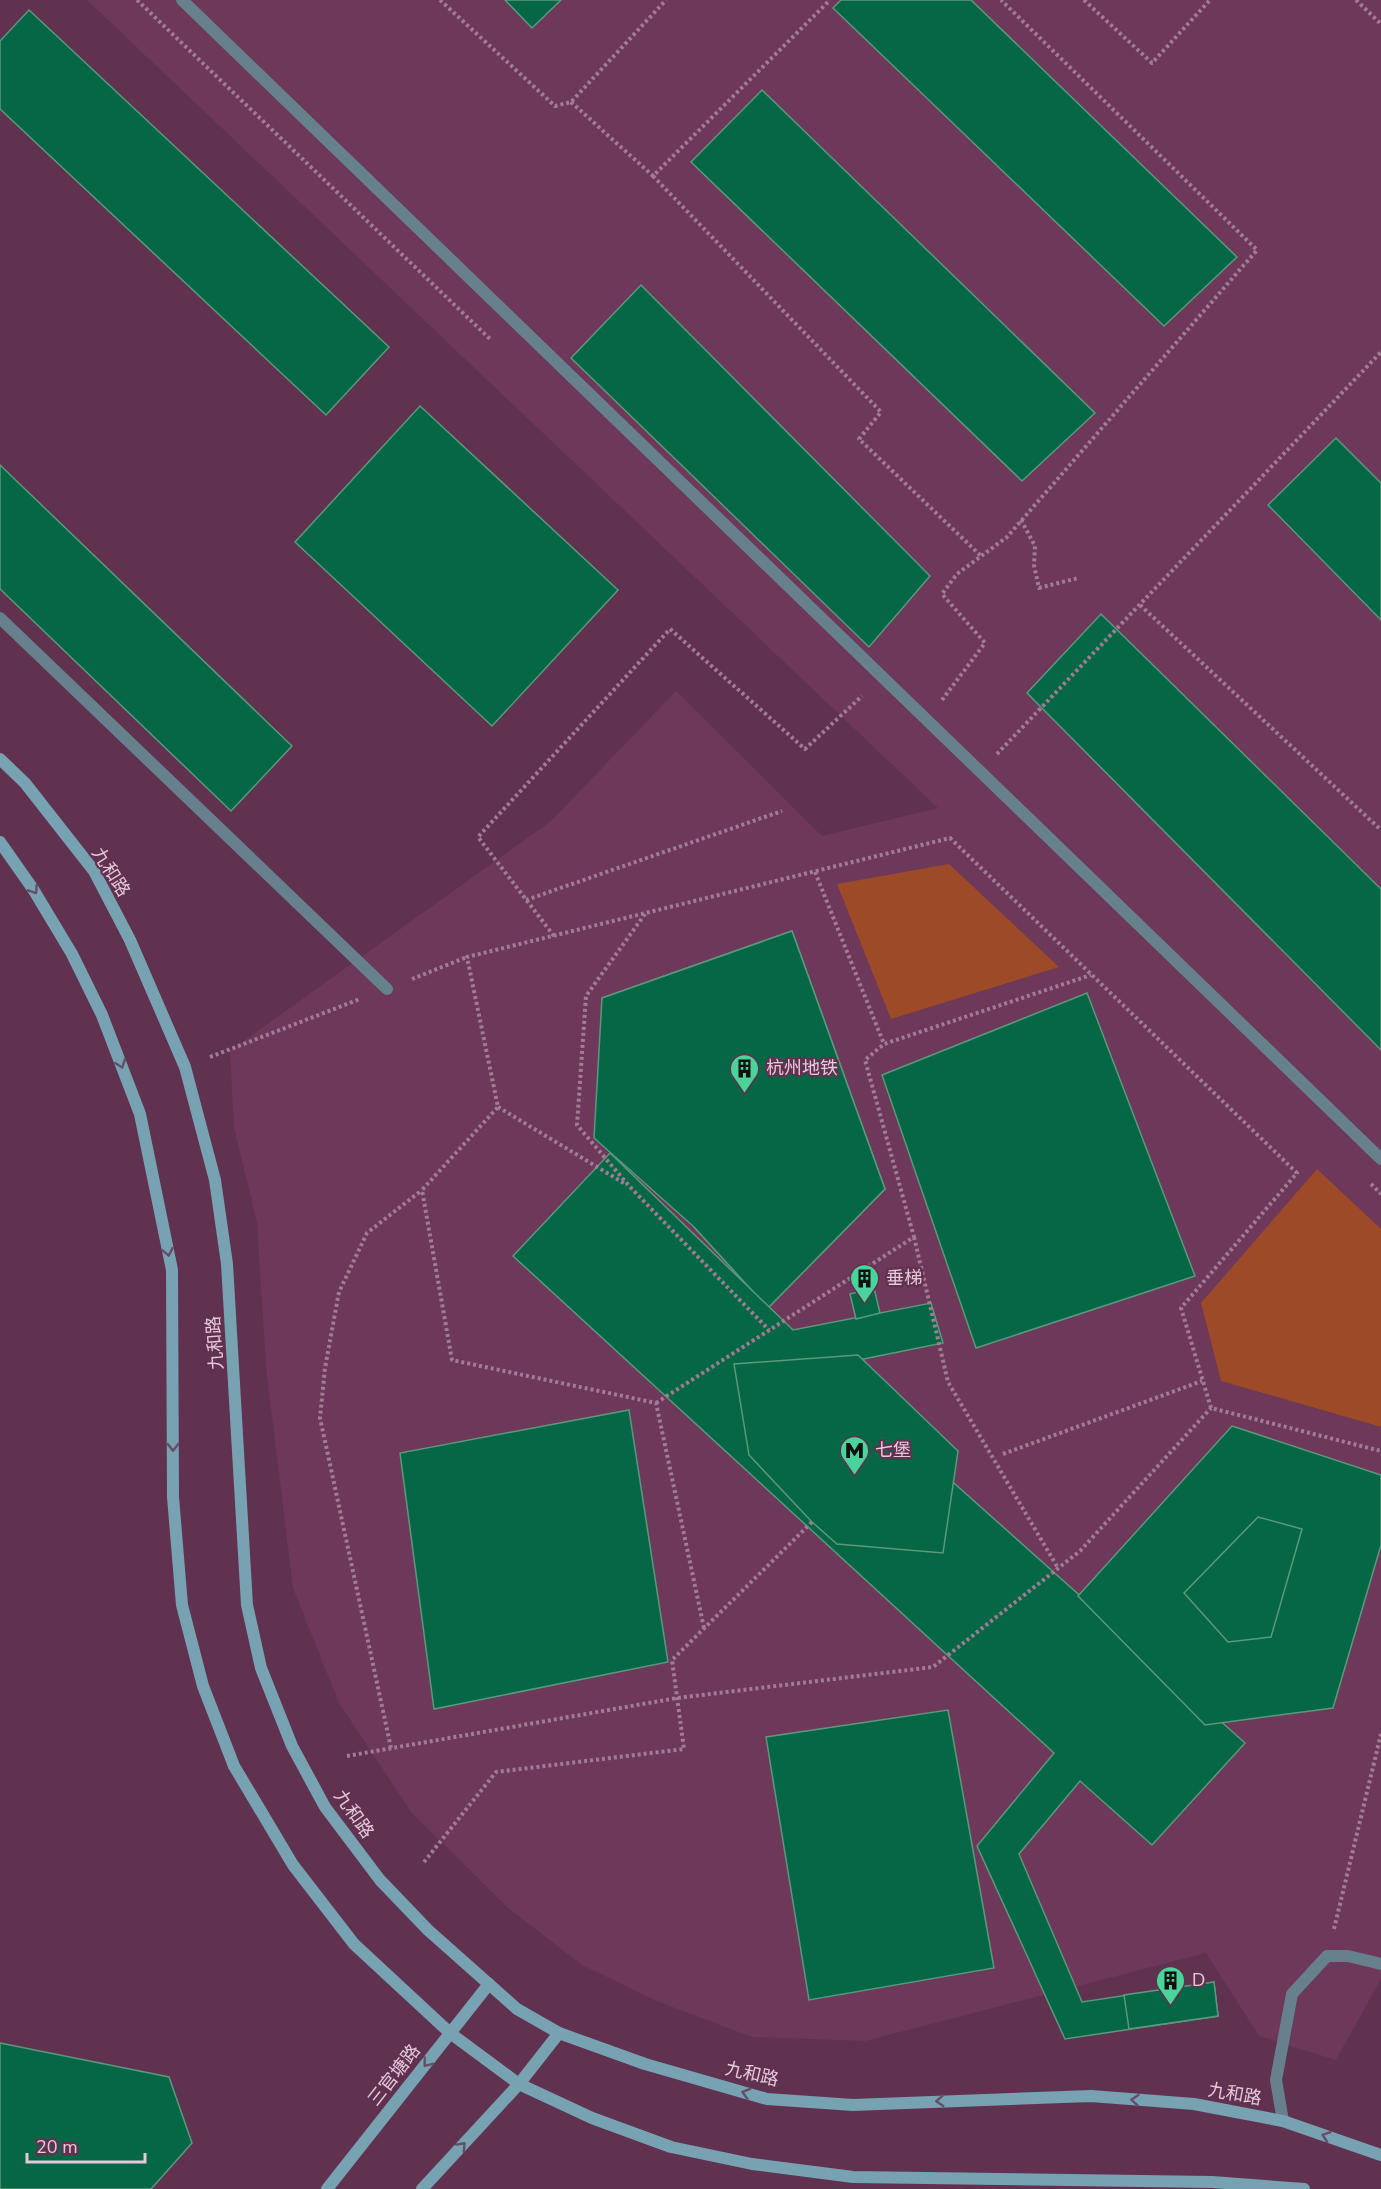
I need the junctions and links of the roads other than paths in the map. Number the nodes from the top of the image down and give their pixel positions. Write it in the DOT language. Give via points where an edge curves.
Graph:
graph roads {
  1 [pos="182,0"];
  2 [pos="0,618"];
  3 [pos="0,759"];
  4 [pos="0,842"];
  5 [pos="387,988"];
  6 [pos="1381,1159"];
  7 [pos="1381,1964"];
  8 [pos="489,1984"];
  9 [pos="450,2033"];
  10 [pos="559,2033"];
  11 [pos="519,2084"];
  12 [pos="1283,2121"];
  13 [pos="1381,2155"];
  14 [pos="327,2189"];
  15 [pos="422,2189"];
  16 [pos="1304,2189"];
  1 -- 6 [label="street"];
  2 -- 5 [label="street"];
  3 -- 8 [label="street, 九和路" via="25,783 94,872 130,940 185,1067 214,1180 227,1264 248,1605 261,1668 292,1746 325,1807 380,1880 428,1930"];
  4 -- 9 [label="street, one-way" via="72,954 102,1015 140,1114 172,1270 173,1497 182,1605 203,1686 234,1766 293,1865 354,1944"];
  7 -- 12 [label="street" via="1328,1956 1292,1994 1276,2080"];
  8 -- 9 [label="street, 三官塘路"];
  8 -- 10 [label="street, 九和路" via="516,2008"];
  9 -- 11 [label="street"];
  9 -- 14 [label="street, 三官塘路, one-way"];
  10 -- 11 [label="street"];
  12 -- 10 [label="street, 九和路, one-way" via="1194,2104 1091,2096 853,2105 767,2099 645,2064"];
  15 -- 11 [label="street, one-way"];
  11 -- 16 [label="street" via="592,2118 671,2147 752,2164 853,2177 1212,2182"];
  13 -- 12 [label="street, 九和路, one-way"];
}
